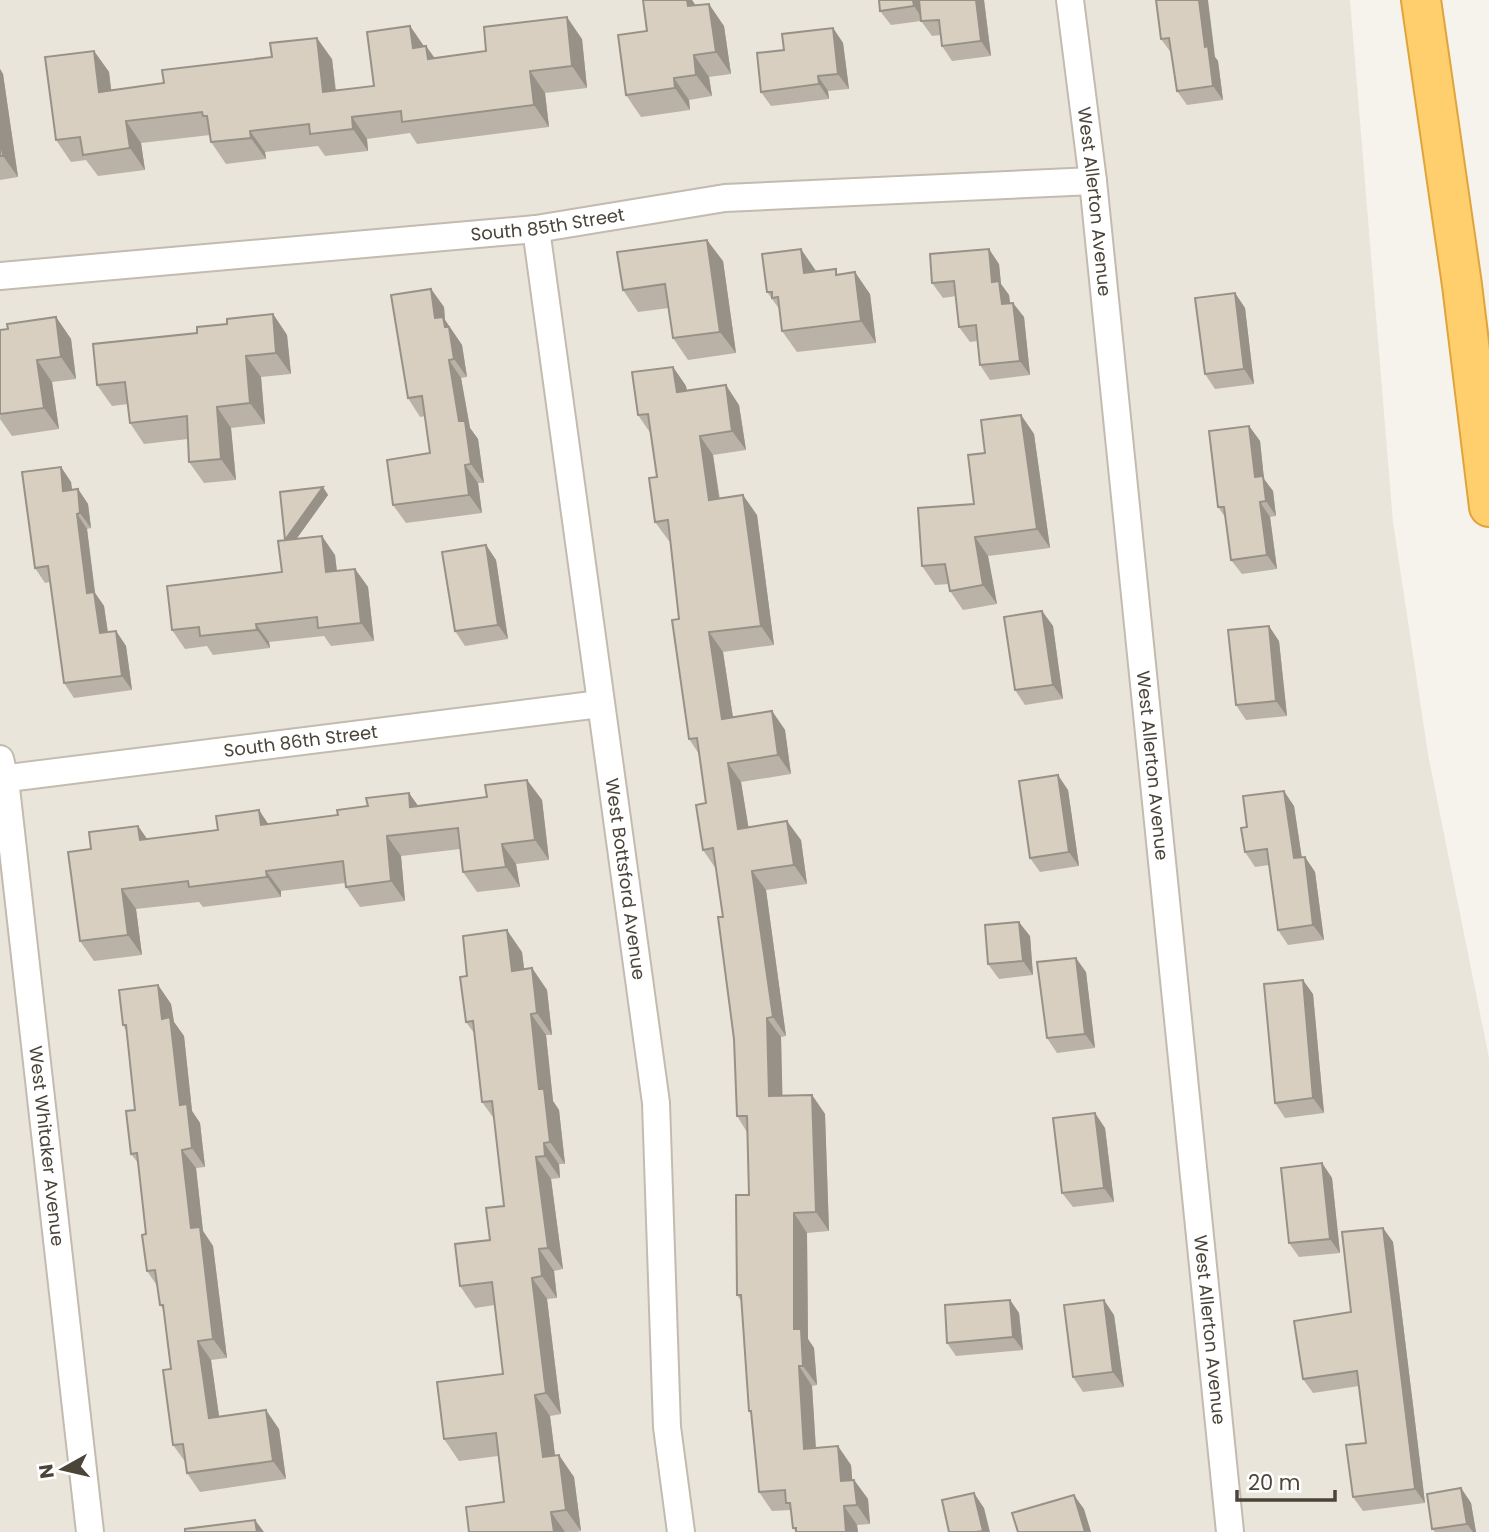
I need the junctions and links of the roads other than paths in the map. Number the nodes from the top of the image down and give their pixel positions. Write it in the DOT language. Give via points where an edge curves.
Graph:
graph roads {
  1 [pos="1070,0"];
  2 [pos="1421,0"];
  3 [pos="1093,181"];
  4 [pos="536,229"];
  5 [pos="0,276"];
  6 [pos="1489,507"];
  7 [pos="600,704"];
  8 [pos="2,772"];
  9 [pos="90,1532"];
  10 [pos="681,1532"];
  11 [pos="1230,1532"];
  1 -- 3 [label="street, West Allerton Avenue"];
  2 -- 6 [label="highway"];
  3 -- 4 [label="street, South 85th Street" via="725,198"];
  3 -- 11 [label="street, West Allerton Avenue"];
  4 -- 5 [label="street, South 85th Street"];
  4 -- 7 [label="street, West Bottsford Avenue"];
  7 -- 8 [label="street, South 86th Street"];
  7 -- 10 [label="street, West Bottsford Avenue" via="656,1102 667,1427"];
  8 -- 9 [label="street, West Whitaker Avenue"];
}
